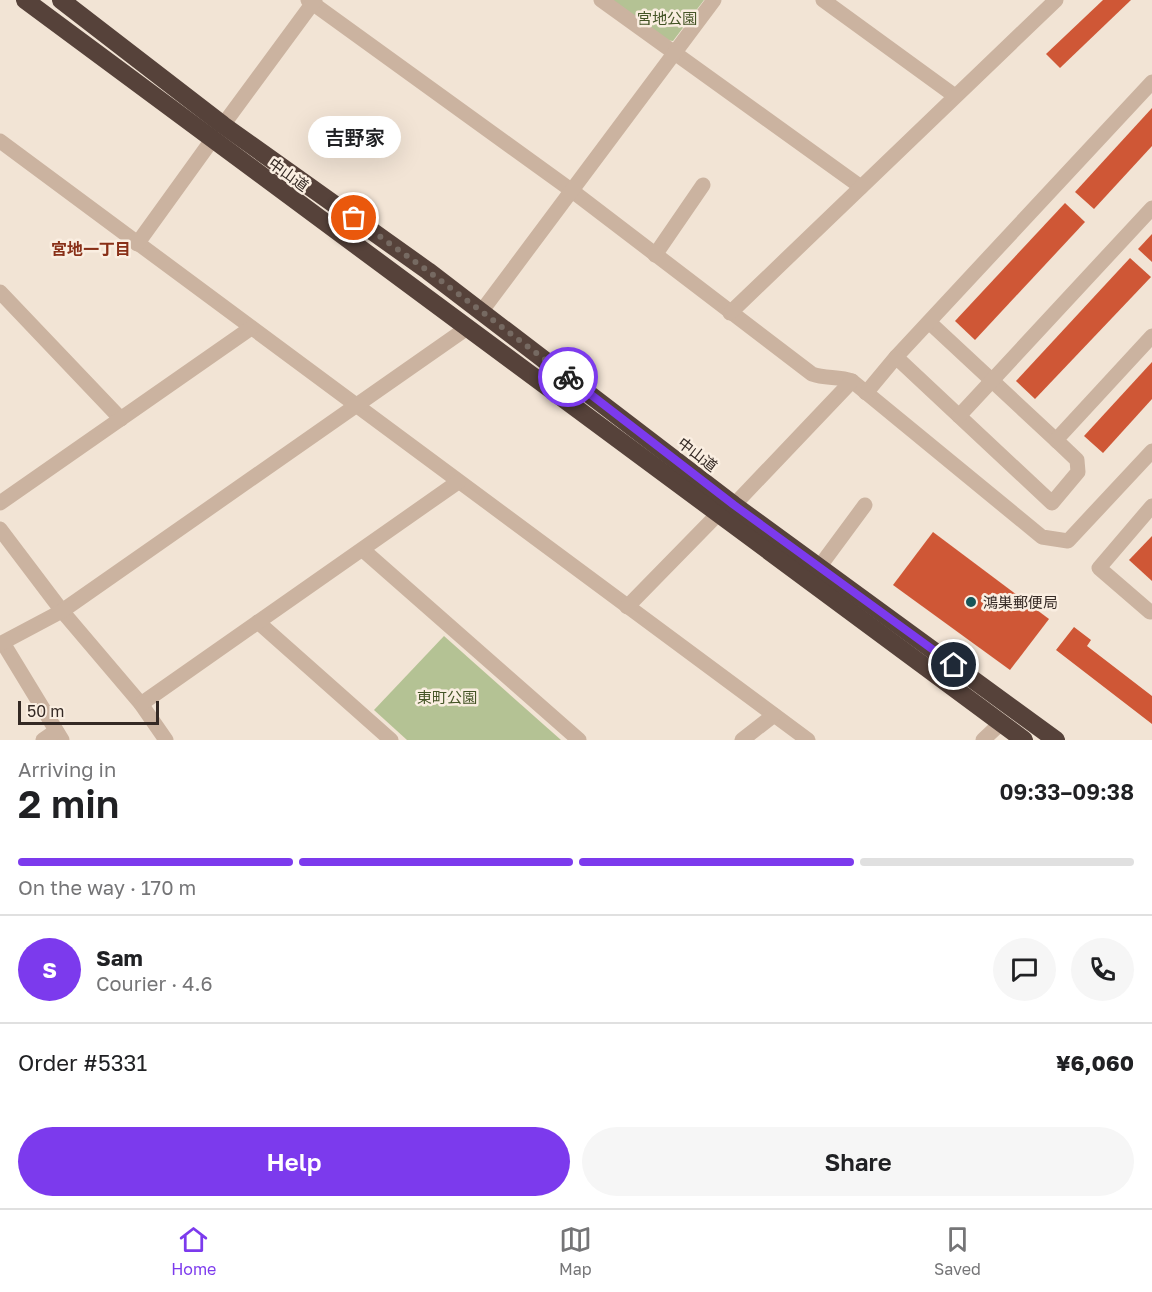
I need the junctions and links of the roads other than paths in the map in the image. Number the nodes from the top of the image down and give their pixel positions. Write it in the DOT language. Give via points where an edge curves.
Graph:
graph roads {
  1 [pos="25,0"];
  2 [pos="61,0"];
  3 [pos="601,0"];
  4 [pos="714,0"];
  5 [pos="823,0"];
  6 [pos="1056,0"];
  7 [pos="312,1"];
  8 [pos="673,54"];
  9 [pos="1152,82"];
  10 [pos="955,96"];
  11 [pos="217,133"];
  12 [pos="0,141"];
  13 [pos="703,185"];
  14 [pos="861,187"];
  15 [pos="571,190"];
  16 [pos="1152,208"];
  17 [pos="137,244"];
  18 [pos="655,255"];
  19 [pos="0,292"];
  20 [pos="481,312"];
  21 [pos="730,313"];
  22 [pos="929,322"];
  23 [pos="251,328"];
  24 [pos="467,328"];
  25 [pos="1152,336"];
  26 [pos="896,357"];
  27 [pos="992,380"];
  28 [pos="852,381"];
  29 [pos="866,393"];
  30 [pos="356,407"];
  31 [pos="959,416"];
  32 [pos="121,419"];
  33 [pos="1058,442"];
  34 [pos="1152,451"];
  35 [pos="458,482"];
  36 [pos="0,503"];
  37 [pos="866,505"];
  38 [pos="1152,506"];
  39 [pos="726,509"];
  40 [pos="0,530"];
  41 [pos="363,550"];
  42 [pos="820,566"];
  43 [pos="627,607"];
  44 [pos="62,611"];
  45 [pos="1150,612"];
  46 [pos="258,622"];
  47 [pos="2,644"];
  48 [pos="141,704"];
  49 [pos="774,715"];
  50 [pos="1001,723"];
  51 [pos="59,736"];
  52 [pos="43,740"];
  53 [pos="166,740"];
  54 [pos="391,740"];
  55 [pos="579,740"];
  56 [pos="742,740"];
  57 [pos="808,740"];
  58 [pos="983,740"];
  59 [pos="1024,740"];
  60 [pos="1056,740"];
  1 -- 11 [label="highway, 中山道"];
  2 -- 11 [label="highway, 中山道"];
  3 -- 8 [label="street"];
  4 -- 8 [label="street"];
  5 -- 10 [label="street"];
  6 -- 10 [label="street"];
  7 -- 11 [label="street"];
  7 -- 15 [label="street"];
  8 -- 14 [label="street"];
  8 -- 15 [label="street"];
  9 -- 22 [label="street"];
  10 -- 14 [label="street"];
  11 -- 17 [label="street"];
  11 -- 20 [label="highway, 中山道" via="428,271"];
  11 -- 24 [label="highway, 中山道"];
  12 -- 17 [label="street"];
  13 -- 18 [label="street"];
  14 -- 21 [label="street"];
  15 -- 18 [label="street"];
  15 -- 20 [label="street"];
  16 -- 27 [label="street"];
  17 -- 23 [label="street"];
  18 -- 21 [label="street"];
  19 -- 32 [label="street"];
  20 -- 39 [label="highway, 中山道"];
  21 -- 28 [label="street" via="812,374"];
  22 -- 26 [label="street"];
  22 -- 27 [label="street"];
  23 -- 30 [label="street"];
  23 -- 32 [label="street"];
  24 -- 30 [label="street"];
  24 -- 39 [label="highway, 中山道"];
  25 -- 33 [label="street"];
  26 -- 29 [label="street"];
  26 -- 31 [label="street"];
  27 -- 31 [label="street"];
  27 -- 33 [label="street"];
  28 -- 29 [label="street"];
  28 -- 39 [label="street"];
  29 -- 34 [label="street" via="1042,537 1068,542"];
  30 -- 35 [label="street"];
  30 -- 44 [label="street"];
  31 -- 33 [label="street" via="1053,503 1078,472 1077,460"];
  32 -- 36 [label="street"];
  35 -- 41 [label="street"];
  35 -- 43 [label="street"];
  37 -- 42 [label="street"];
  38 -- 45 [label="street" via="1099,568"];
  39 -- 42 [label="highway, 中山道"];
  39 -- 43 [label="street"];
  39 -- 50 [label="highway, 中山道"];
  40 -- 44 [label="street"];
  41 -- 46 [label="street"];
  41 -- 55 [label="street"];
  42 -- 60 [label="highway, 中山道"];
  43 -- 49 [label="street"];
  44 -- 47 [label="street"];
  44 -- 48 [label="street"];
  46 -- 48 [label="street"];
  46 -- 54 [label="street"];
  47 -- 51 [label="street"];
  48 -- 53 [label="street"];
  49 -- 56 [label="street"];
  49 -- 57 [label="street"];
  50 -- 58 [label="street"];
  50 -- 59 [label="highway, 中山道"];
  51 -- 52 [label="street"];
}
